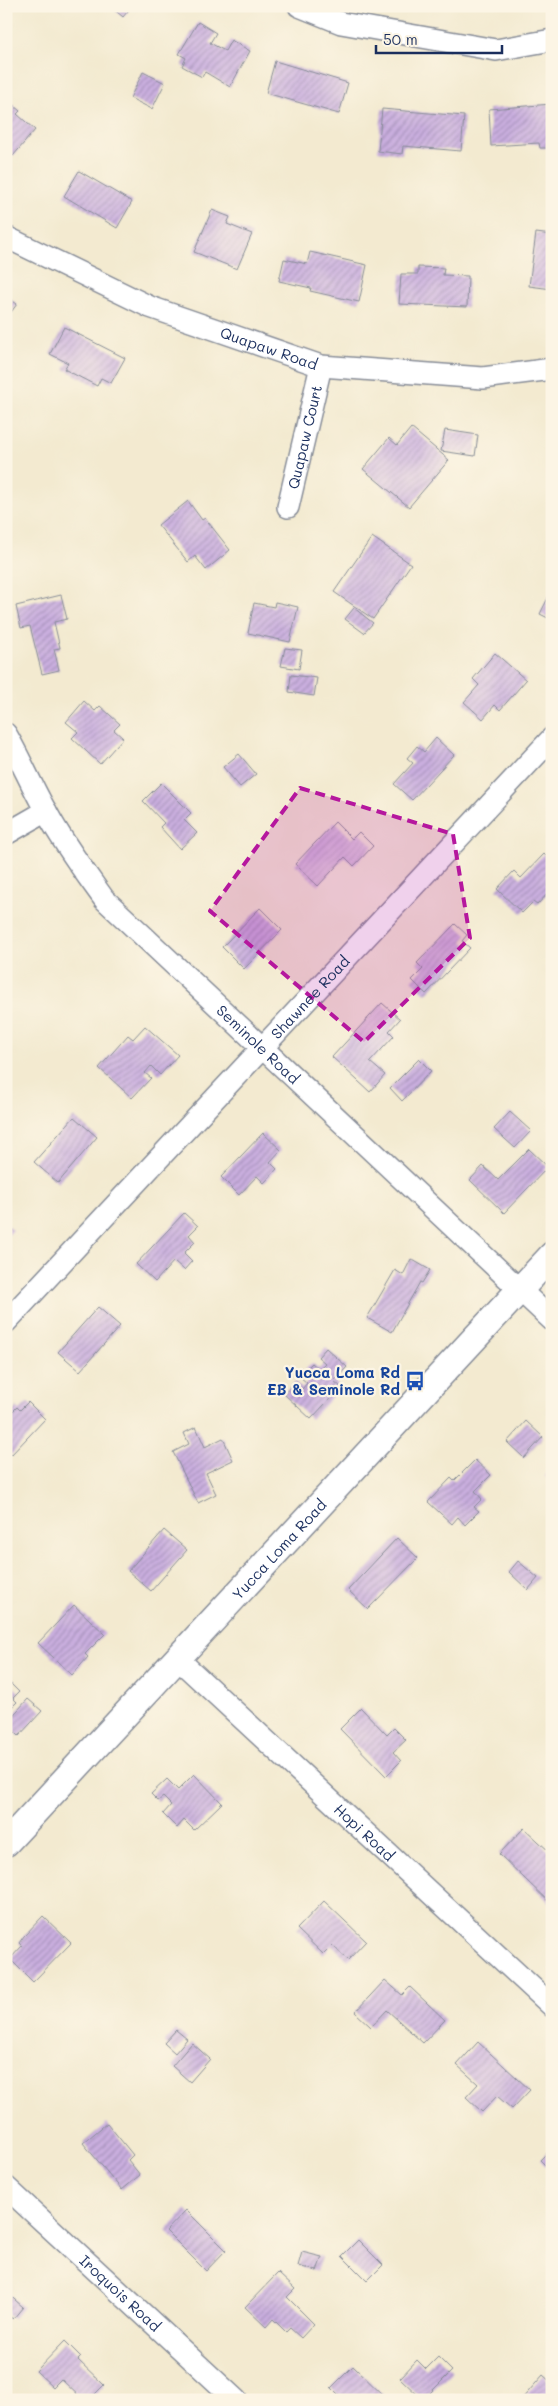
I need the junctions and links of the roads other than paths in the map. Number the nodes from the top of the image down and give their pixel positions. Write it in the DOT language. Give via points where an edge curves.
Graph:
graph roads {
  1 [pos="299,6"];
  2 [pos="552,40"];
  3 [pos="6,237"];
  4 [pos="321,366"];
  5 [pos="552,369"];
  6 [pos="288,507"];
  7 [pos="6,734"];
  8 [pos="552,738"];
  9 [pos="46,812"];
  10 [pos="6,834"];
  11 [pos="262,1049"];
  12 [pos="552,1255"];
  13 [pos="519,1290"];
  14 [pos="552,1320"];
  15 [pos="6,1322"];
  16 [pos="177,1658"];
  17 [pos="6,1843"];
  18 [pos="552,2006"];
  19 [pos="6,2187"];
  20 [pos="236,2400"];
  1 -- 2 [label="street" via="340,23 496,50"];
  3 -- 4 [label="street, Quapaw Road" via="150,307"];
  4 -- 5 [label="street, Quapaw Road" via="483,378"];
  4 -- 6 [label="street, Quapaw Court"];
  7 -- 9 [label="street, Seminole Road"];
  8 -- 11 [label="street, Shawnee Road"];
  9 -- 10 [label="street"];
  9 -- 11 [label="street, Seminole Road" via="104,899"];
  11 -- 13 [label="street, Seminole Road"];
  11 -- 15 [label="street, Shawnee Road"];
  12 -- 13 [label="main road, Yucca Loma Road"];
  13 -- 14 [label="street, Seminole Road"];
  13 -- 16 [label="main road, Yucca Loma Road"];
  16 -- 17 [label="main road, Yucca Loma Road"];
  16 -- 18 [label="street, Hopi Road"];
  19 -- 20 [label="street, Iroquois Road"];
}
